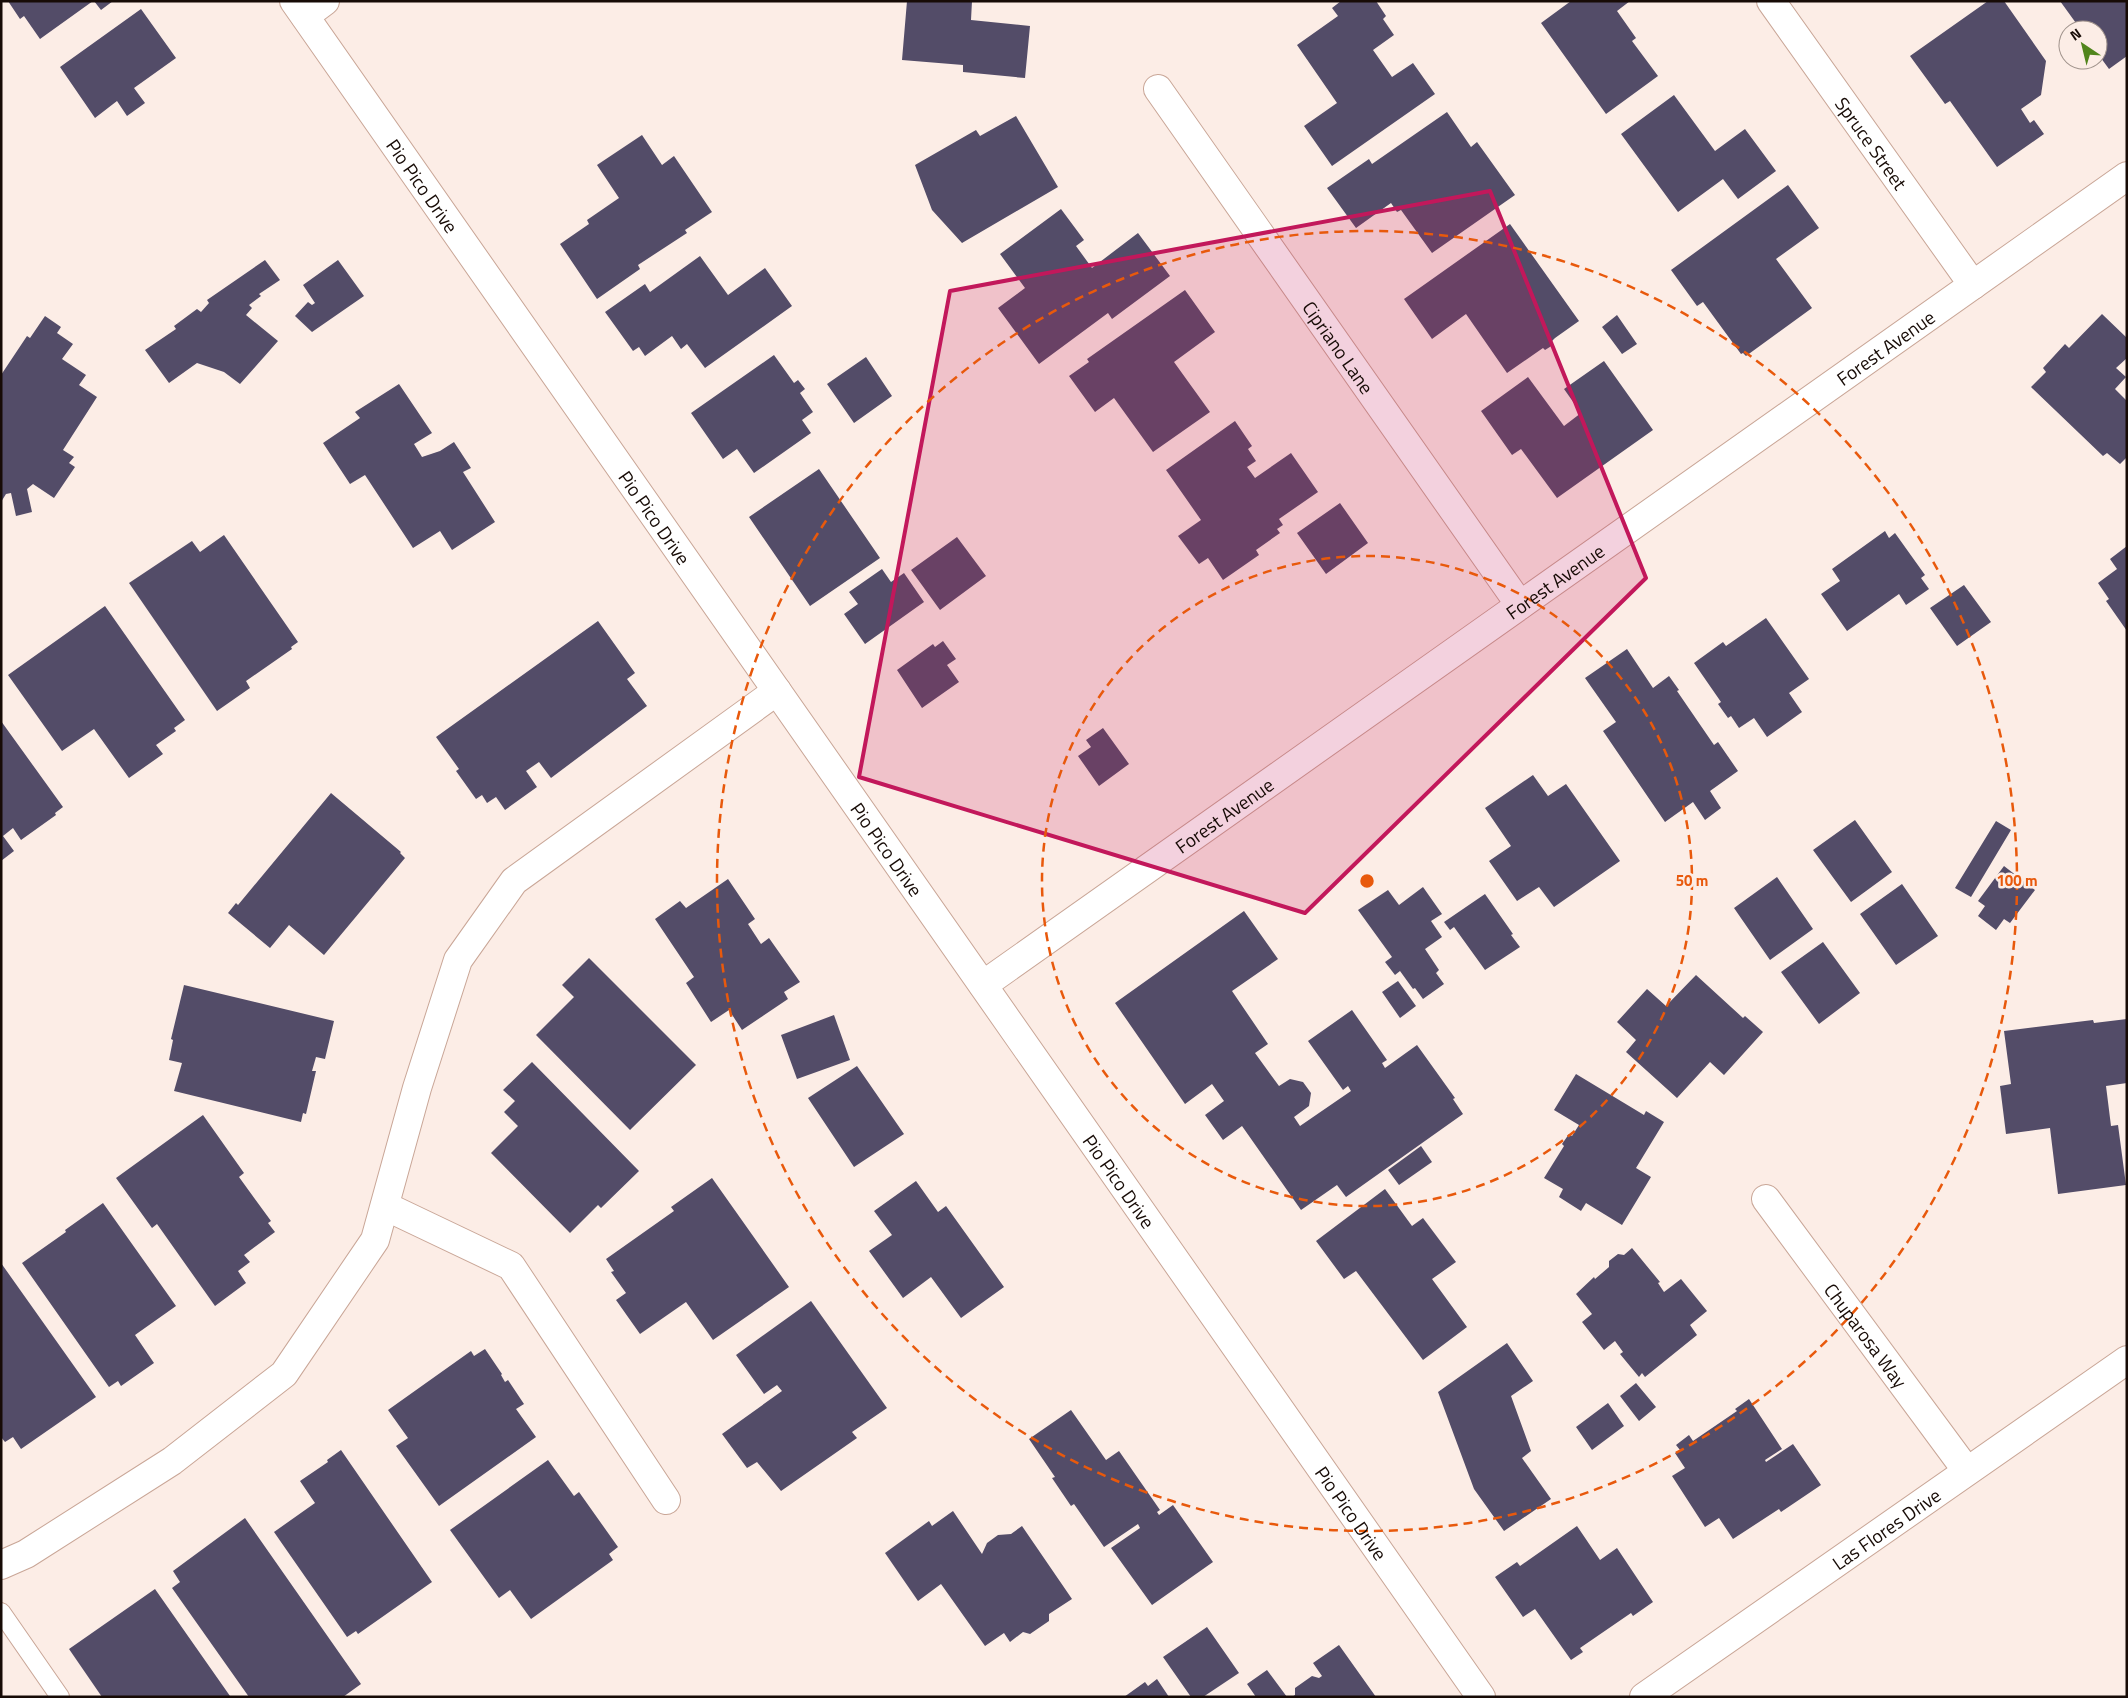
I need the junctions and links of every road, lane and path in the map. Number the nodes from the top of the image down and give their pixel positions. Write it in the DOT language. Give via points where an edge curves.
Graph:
graph roads {
  1 [pos="1771,1"];
  2 [pos="308,6"];
  3 [pos="1158,89"];
  4 [pos="2127,176"];
  5 [pos="1973,285"];
  6 [pos="1520,605"];
  7 [pos="777,691"];
  8 [pos="983,985"];
  9 [pos="1766,1199"];
  10 [pos="385,1206"];
  11 [pos="2127,1360"];
  12 [pos="1967,1471"];
  13 [pos="666,1500"];
  14 [pos="1,1565"];
  15 [pos="1,1612"];
  16 [pos="60,1697"];
  17 [pos="1482,1697"];
  18 [pos="1644,1697"];
  1 -- 5 [label="street, Spruce Street"];
  2 -- 7 [label="street, Pio Pico Drive"];
  3 -- 6 [label="street, Cipriano Lane"];
  4 -- 5 [label="street, Forest Avenue"];
  5 -- 6 [label="street, Forest Avenue"];
  6 -- 8 [label="street, Forest Avenue"];
  7 -- 8 [label="street, Pio Pico Drive"];
  7 -- 10 [label="street" via="514,881 458,960 417,1088"];
  8 -- 17 [label="street, Pio Pico Drive"];
  9 -- 12 [label="street, Chuparosa Way"];
  10 -- 13 [label="street" via="511,1266"];
  10 -- 14 [label="street" via="375,1240 284,1374 172,1461 26,1554"];
  11 -- 12 [label="street, Las Flores Drive"];
  12 -- 18 [label="street, Las Flores Drive"];
  15 -- 16 [label="lane"];
}
